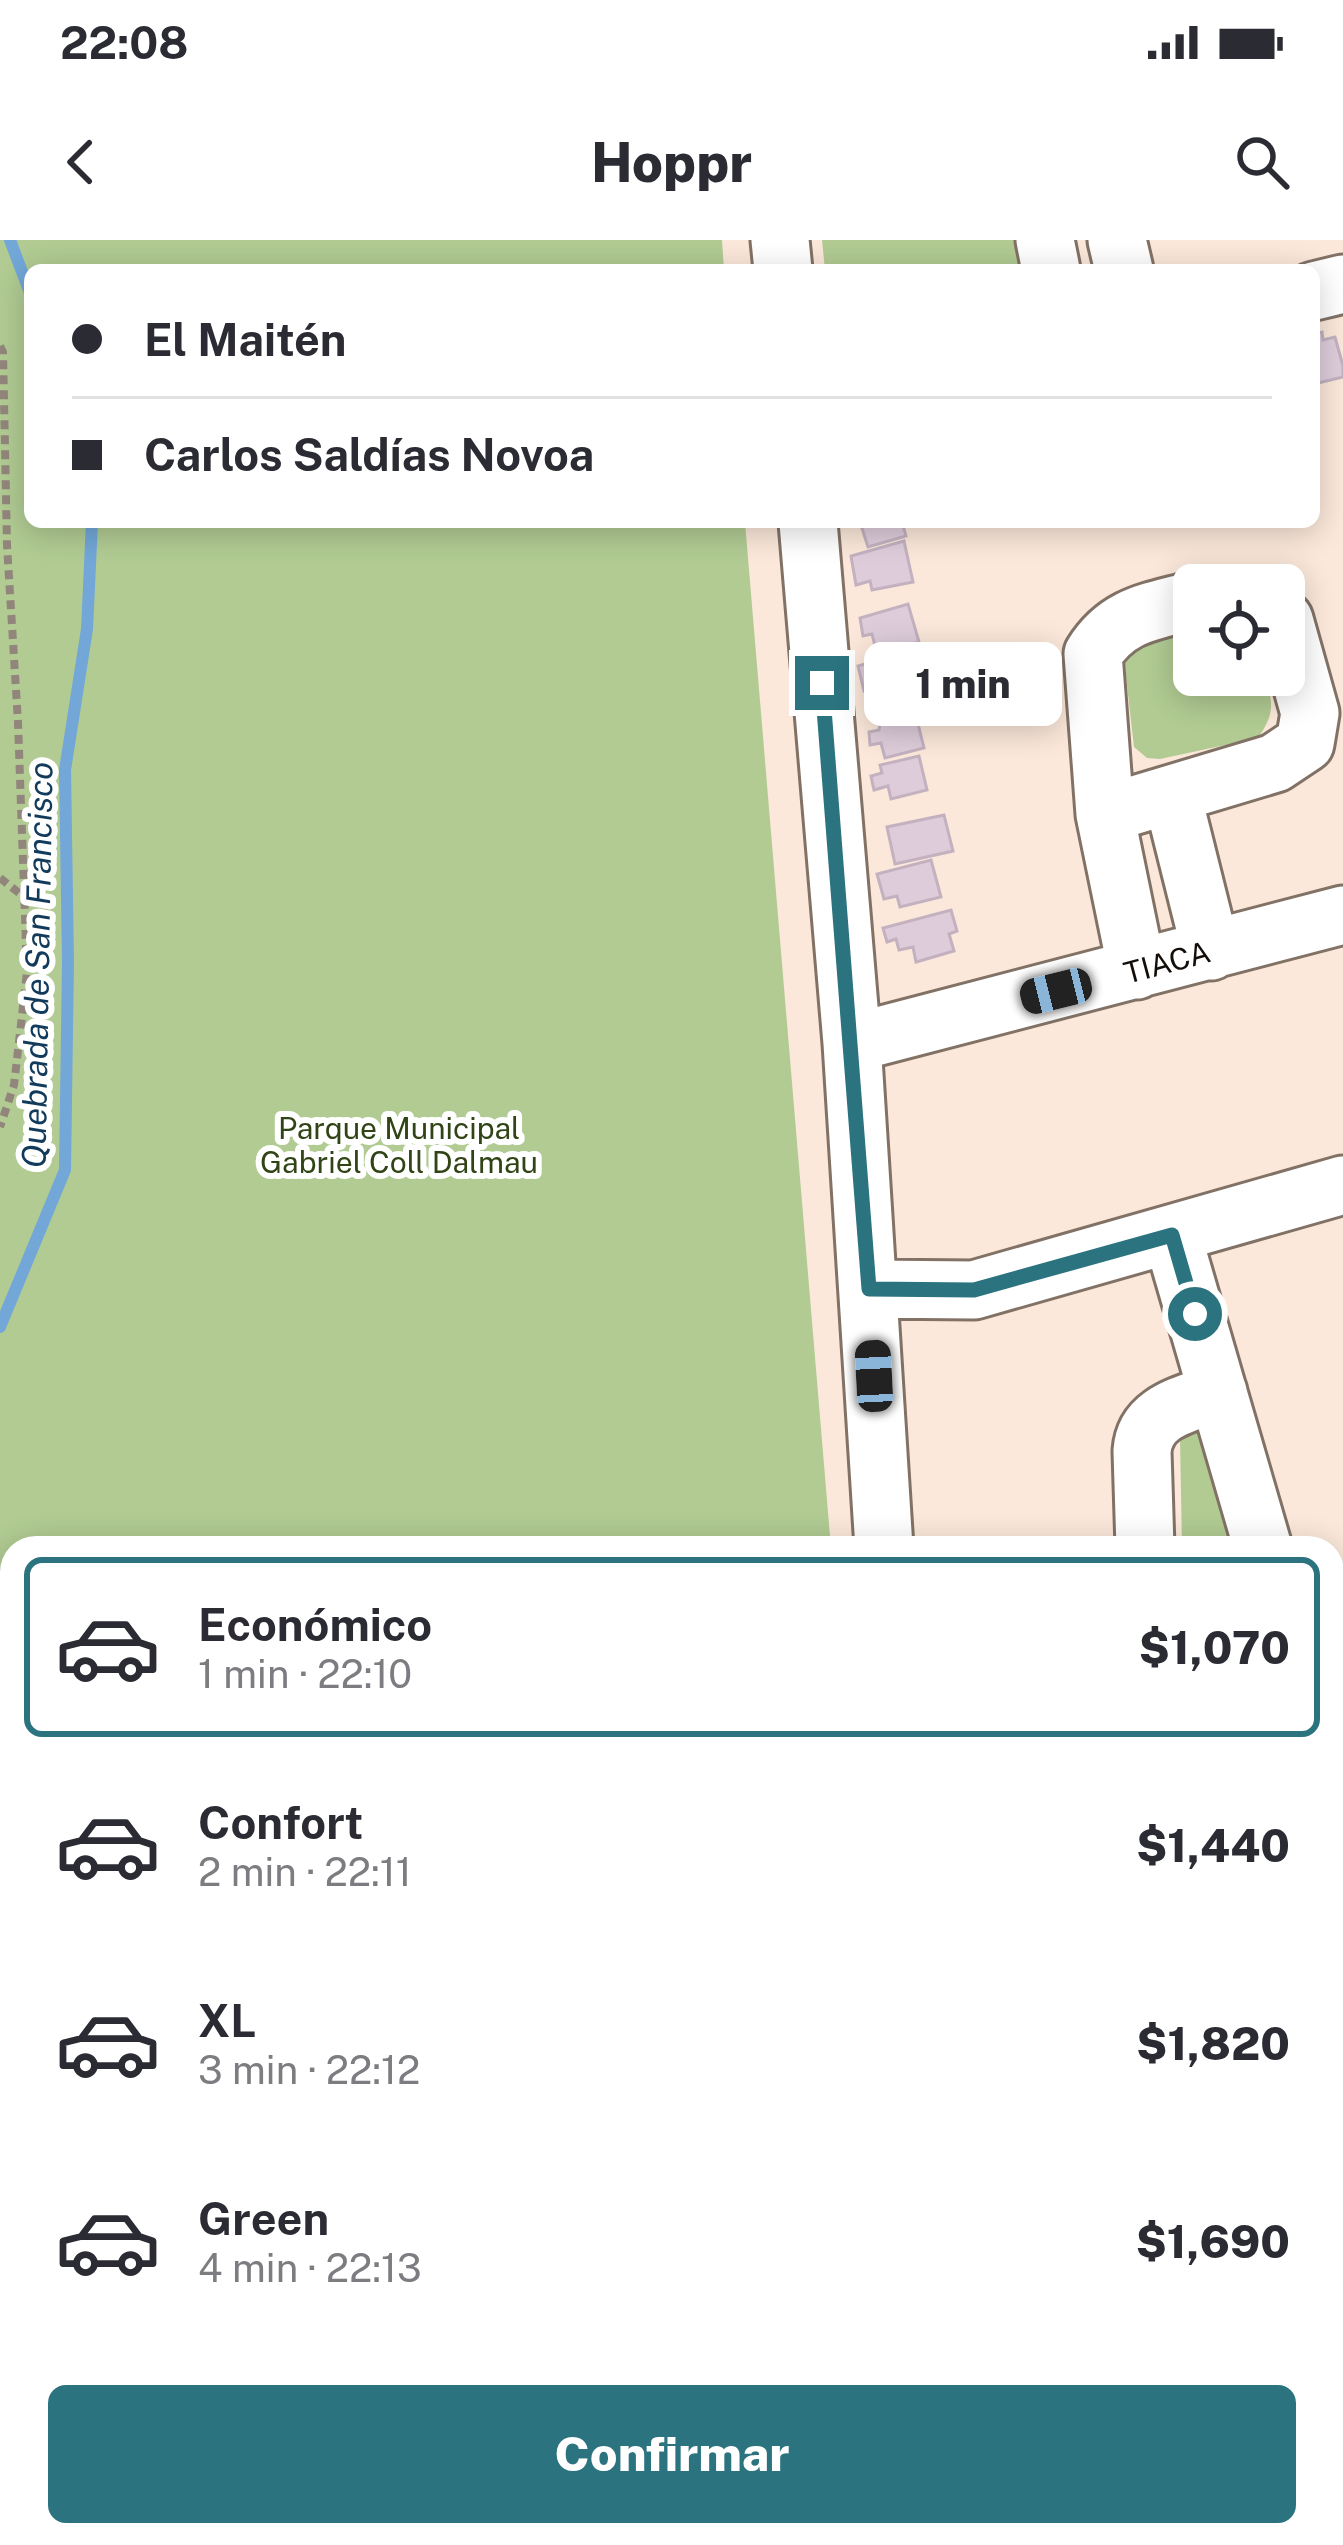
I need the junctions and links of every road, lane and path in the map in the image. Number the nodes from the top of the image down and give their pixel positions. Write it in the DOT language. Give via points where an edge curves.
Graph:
graph roads {
  1 [pos="0,346"];
  2 [pos="809,528"];
  3 [pos="1173,606"];
  4 [pos="1305,695"];
  5 [pos="1172,795"];
  6 [pos="1106,814"];
  7 [pos="0,878"];
  8 [pos="24,897"];
  9 [pos="1343,915"];
  10 [pos="1211,951"];
  11 [pos="1137,970"];
  12 [pos="852,1043"];
  13 [pos="0,1127"];
  14 [pos="1343,1186"];
  15 [pos="1172,1235"];
  16 [pos="869,1289"];
  17 [pos="1218,1393"];
  18 [pos="883,1536"];
  19 [pos="1144,1536"];
  20 [pos="1260,1536"];
  1 -- 8 [label="path"];
  2 -- 12 [label="street"];
  3 -- 6 [label="street" via="1106,633 1094,654"];
  4 -- 5 [label="street" via="1305,743 1274,763"];
  5 -- 6 [label="street"];
  5 -- 10 [label="street"];
  6 -- 11 [label="street"];
  7 -- 8 [label="path"];
  8 -- 13 [label="path" via="27,972 14,1085"];
  9 -- 10 [label="street, TIACA"];
  10 -- 11 [label="street, TIACA"];
  11 -- 12 [label="street, TIACA"];
  12 -- 16 [label="street"];
  14 -- 15 [label="street"];
  15 -- 16 [label="street" via="974,1290"];
  15 -- 17 [label="street"];
  16 -- 18 [label="street"];
  17 -- 19 [label="street" via="1148,1427"];
  17 -- 20 [label="street"];
}
